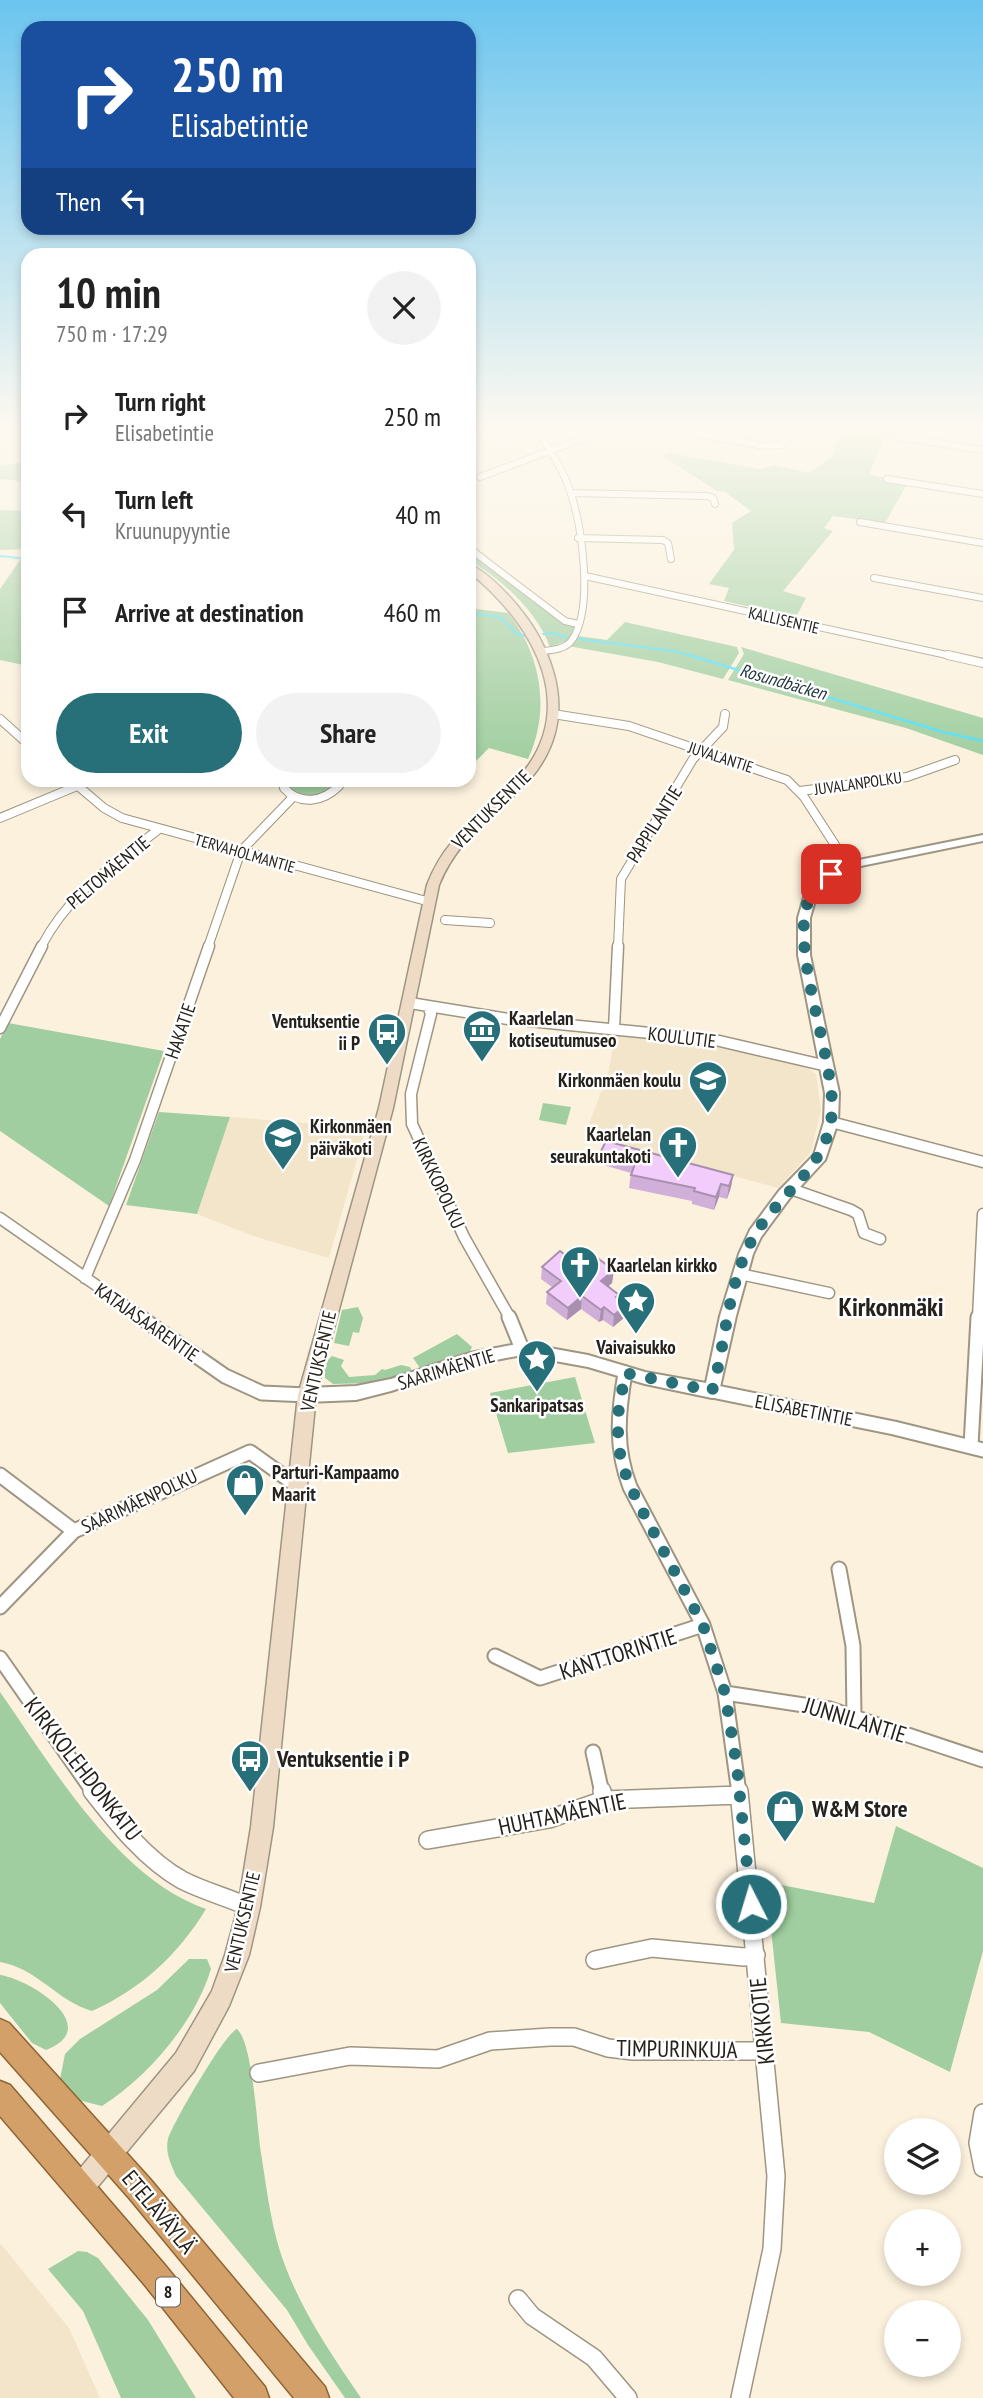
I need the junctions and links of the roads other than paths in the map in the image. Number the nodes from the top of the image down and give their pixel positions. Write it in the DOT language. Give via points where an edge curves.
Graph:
graph roads {
  1 [pos="579,541"];
  2 [pos="665,541"];
  3 [pos="476,553"];
  4 [pos="671,559"];
  5 [pos="476,572"];
  6 [pos="585,576"];
  7 [pos="873,578"];
  8 [pos="983,598"];
  9 [pos="578,624"];
  10 [pos="542,651"];
  11 [pos="983,663"];
  12 [pos="725,714"];
  13 [pos="553,715"];
  14 [pos="1,721"];
  15 [pos="21,738"];
  16 [pos="701,751"];
  17 [pos="955,760"];
  18 [pos="66,787"];
  19 [pos="79,787"];
  20 [pos="284,787"];
  21 [pos="336,787"];
  22 [pos="800,791"];
  23 [pos="293,797"];
  24 [pos="0,818"];
  25 [pos="159,829"];
  26 [pos="983,838"];
  27 [pos="241,851"];
  28 [pos="848,864"];
  29 [pos="430,902"];
  30 [pos="445,920"];
  31 [pos="490,923"];
  32 [pos="419,1004"];
  33 [pos="2,1022"];
  34 [pos="614,1029"];
  35 [pos="827,1066"];
  36 [pos="831,1122"];
  37 [pos="983,1163"];
  38 [pos="791,1189"];
  39 [pos="983,1214"];
  40 [pos="0,1218"];
  41 [pos="880,1239"];
  42 [pos="740,1273"];
  43 [pos="85,1278"];
  44 [pos="829,1293"];
  45 [pos="522,1349"];
  46 [pos="625,1373"];
  47 [pos="712,1391"];
  48 [pos="307,1395"];
  49 [pos="977,1448"];
  50 [pos="0,1475"];
  51 [pos="296,1485"];
  52 [pos="74,1531"];
  53 [pos="839,1569"];
  54 [pos="0,1607"];
  55 [pos="703,1625"];
  56 [pos="495,1656"];
  57 [pos="0,1658"];
  58 [pos="725,1693"];
  59 [pos="854,1717"];
  60 [pos="593,1752"];
  61 [pos="983,1760"];
  62 [pos="739,1796"];
  63 [pos="604,1800"];
  64 [pos="428,1840"];
  65 [pos="249,1907"];
  66 [pos="756,1955"];
  67 [pos="595,1960"];
  68 [pos="0,2032"];
  69 [pos="765,2051"];
  70 [pos="259,2073"];
  71 [pos="0,2095"];
  72 [pos="983,2113"];
  73 [pos="109,2153"];
  74 [pos="983,2168"];
  75 [pos="81,2187"];
  76 [pos="518,2299"];
  77 [pos="254,2398"];
  78 [pos="313,2398"];
  79 [pos="628,2398"];
  80 [pos="740,2398"];
  1 -- 6 [label="street"];
  2 -- 4 [label="street"];
  3 -- 9 [label="street" via="565,621"];
  5 -- 10 [label="main road, VENTUKSENTIE" via="516,608"];
  6 -- 9 [label="street"];
  6 -- 11 [label="street, KALLISENTIE"];
  7 -- 8 [label="street"];
  9 -- 10 [label="street" via="567,645"];
  10 -- 13 [label="main road, VENTUKSENTIE"];
  12 -- 16 [label="street, PAPPILANTIE" via="723,727"];
  13 -- 16 [label="street, JUVALANTIE" via="615,722"];
  13 -- 29 [label="main road, VENTUKSENTIE" via="545,747 531,771 469,825 441,861"];
  14 -- 15 [label="street"];
  16 -- 22 [label="street, JUVALANTIE" via="778,777"];
  16 -- 34 [label="street, PAPPILANTIE" via="621,878"];
  17 -- 22 [label="street, JUVALANPOLKU" via="907,777"];
  18 -- 24 [label="street"];
  19 -- 25 [label="street, TERVAHOLMANTIE" via="115,815"];
  20 -- 23 [label="street"];
  21 -- 23 [label="street" via="320,801"];
  22 -- 28 [label="street"];
  23 -- 27 [label="street, HAKATIE"];
  25 -- 27 [label="street, TERVAHOLMANTIE"];
  25 -- 33 [label="street, PELTOMÄENTIE" via="68,903"];
  26 -- 28 [label="street"];
  27 -- 29 [label="street, TERVAHOLMANTIE"];
  27 -- 43 [label="street, HAKATIE" via="131,1171"];
  28 -- 35 [label="street" via="817,885 804,918 804,955"];
  29 -- 32 [label="main road, VENTUKSENTIE"];
  30 -- 31 [label="street"];
  32 -- 34 [label="street, KOULUTIE" via="508,1019"];
  32 -- 45 [label="street, KIRKKOPOLKU" via="431,1014 411,1094 412,1125"];
  32 -- 48 [label="main road, VENTUKSENTIE"];
  34 -- 35 [label="street, KOULUTIE" via="711,1039"];
  35 -- 36 [label="street"];
  36 -- 37 [label="street"];
  36 -- 38 [label="street" via="820,1157"];
  38 -- 41 [label="street" via="851,1210 858,1214 864,1233"];
  38 -- 42 [label="street" via="755,1234"];
  39 -- 49 [label="street"];
  40 -- 43 [label="street, KATAJASAARENTIE"];
  42 -- 44 [label="street"];
  42 -- 47 [label="street"];
  43 -- 48 [label="street, KATAJASAARENTIE" via="245,1387 276,1395"];
  45 -- 46 [label="street, SAARIMÄENTIE"];
  45 -- 48 [label="street, SAARIMÄENTIE" via="470,1359 356,1394"];
  46 -- 47 [label="street, ELISABETINTIE"];
  46 -- 55 [label="street, KIRKKOTIE" via="617,1421 621,1463"];
  47 -- 49 [label="street, ELISABETINTIE"];
  48 -- 51 [label="main road, VENTUKSENTIE"];
  50 -- 52 [label="street"];
  51 -- 52 [label="street, SAARIMÄENPOLKU" via="250,1452"];
  51 -- 65 [label="main road, VENTUKSENTIE" via="262,1827"];
  52 -- 54 [label="street, SAARIMÄENPOLKU"];
  53 -- 59 [label="street" via="853,1646"];
  55 -- 56 [label="street, KANTTORINTIE" via="540,1678"];
  55 -- 58 [label="street, KIRKKOTIE"];
  57 -- 65 [label="street, KIRKKOLEHDONKATU" via="107,1808 151,1855 187,1882"];
  58 -- 59 [label="street, JUNNILANTIE" via="792,1701"];
  58 -- 62 [label="street, KIRKKOTIE"];
  59 -- 61 [label="street, JUNNILANTIE"];
  60 -- 63 [label="street"];
  62 -- 63 [label="street, HUHTAMÄENTIE"];
  62 -- 66 [label="street, KIRKKOTIE"];
  63 -- 64 [label="street, HUHTAMÄENTIE" via="549,1819"];
  65 -- 73 [label="main road, VENTUKSENTIE" via="231,1976 206,2029 185,2062"];
  66 -- 67 [label="street" via="652,1948"];
  66 -- 69 [label="street, KIRKKOTIE"];
  68 -- 73 [label="highway, ETELÄVÄYLÄ / 8"];
  69 -- 70 [label="street, TIMPURINKUJA" via="633,2051 574,2037 550,2037 490,2041 438,2059 350,2056"];
  69 -- 80 [label="street, KIRKKOTIE" via="776,2213"];
  71 -- 75 [label="highway, 8"];
  72 -- 74 [label="street" via="978,2143"];
  73 -- 75 [label="main road, VENTUKSENTIE"];
  73 -- 78 [label="highway, ETELÄVÄYLÄ / 8"];
  75 -- 77 [label="highway, 8"];
  76 -- 79 [label="street" via="532,2316 594,2358"];
}
